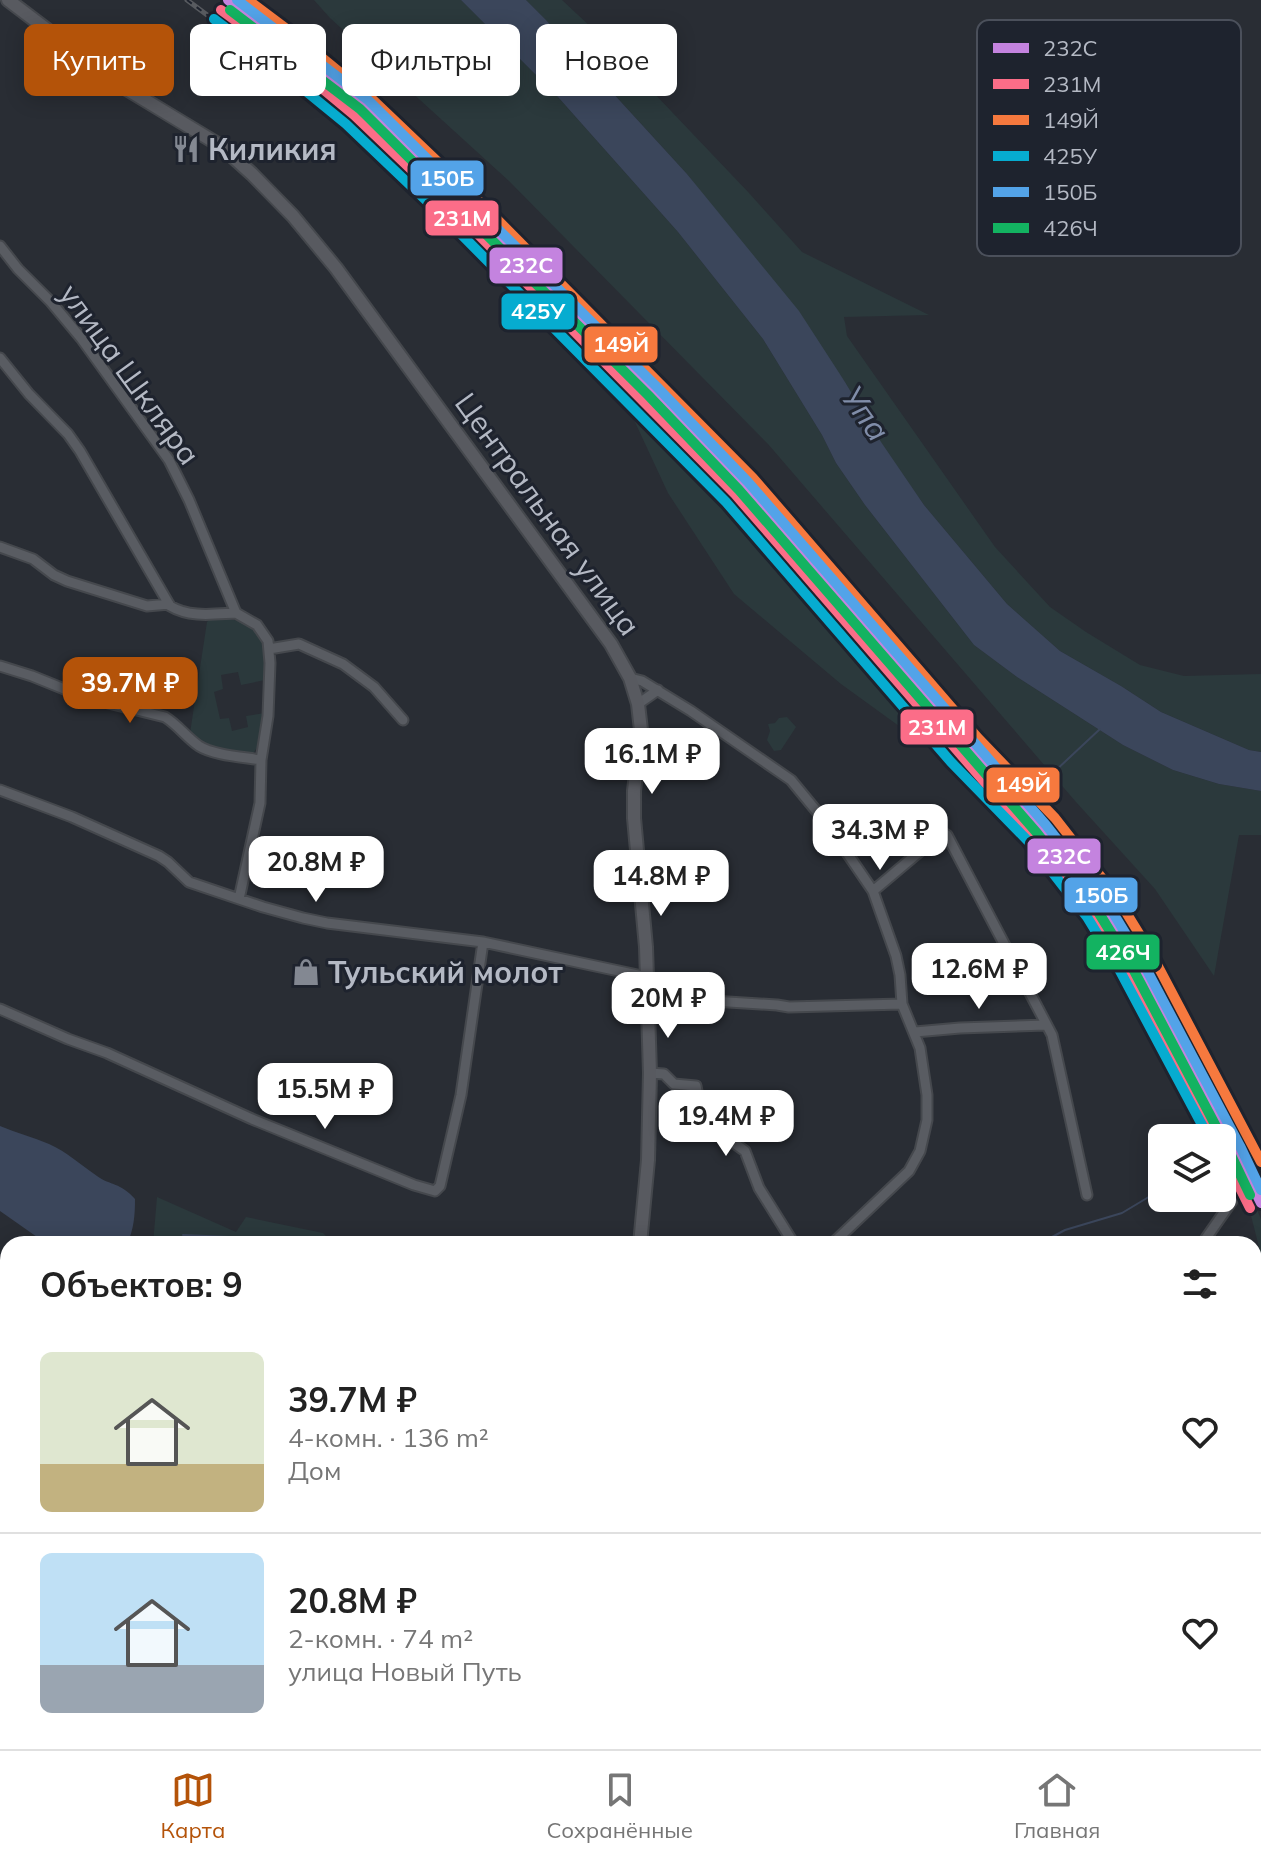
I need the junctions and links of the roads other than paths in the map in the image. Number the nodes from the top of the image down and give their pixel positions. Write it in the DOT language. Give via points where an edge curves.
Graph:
graph roads {
  1 [pos="8,0"];
  2 [pos="0,246"];
  3 [pos="0,358"];
  4 [pos="0,547"];
  5 [pos="169,604"];
  6 [pos="236,613"];
  7 [pos="269,649"];
  8 [pos="0,666"];
  9 [pos="630,678"];
  10 [pos="658,690"];
  11 [pos="638,704"];
  12 [pos="403,720"];
  13 [pos="261,760"];
  14 [pos="0,790"];
  15 [pos="873,891"];
  16 [pos="239,899"];
  17 [pos="483,942"];
  18 [pos="647,977"];
  19 [pos="649,997"];
  20 [pos="902,1004"];
  21 [pos="0,1009"];
  22 [pos="1046,1025"];
  23 [pos="915,1032"];
  24 [pos="650,1073"];
  25 [pos="1087,1195"];
  26 [pos="1224,1212"];
  27 [pos="641,1236"];
  28 [pos="789,1236"];
  29 [pos="841,1236"];
  30 [pos="1208,1236"];
  1 -- 9 [label="main road, Центральная улица" via="120,85 221,146 293,216 429,394 611,644"];
  2 -- 6 [label="street, улица Шкляра" via="81,338 169,460"];
  3 -- 5 [label="street" via="80,451"];
  4 -- 5 [label="street" via="33,559 67,581 147,606"];
  5 -- 6 [label="street" via="195,614"];
  6 -- 7 [label="street, улица Шкляра" via="257,625"];
  7 -- 12 [label="street" via="299,644 343,664 374,687"];
  7 -- 13 [label="street"];
  8 -- 13 [label="street" via="84,697 165,717 201,747"];
  9 -- 10 [label="street"];
  9 -- 11 [label="main road, Центральная улица"];
  10 -- 11 [label="street"];
  10 -- 15 [label="street" via="791,780"];
  11 -- 18 [label="main road, Центральная улица" via="634,818"];
  13 -- 16 [label="street" via="260,803"];
  14 -- 16 [label="street" via="159,856 189,882"];
  15 -- 20 [label="street" via="896,956"];
  15 -- 22 [label="street" via="943,833 948,836"];
  16 -- 17 [label="street" via="327,923"];
  17 -- 18 [label="street"];
  17 -- 21 [label="street" via="461,1095 435,1191 252,1119"];
  18 -- 19 [label="main road, Центральная улица"];
  19 -- 20 [label="street" via="789,1007"];
  19 -- 24 [label="main road, Центральная улица"];
  20 -- 23 [label="street"];
  22 -- 23 [label="street"];
  22 -- 25 [label="street" via="1054,1041"];
  23 -- 29 [label="street" via="928,1112 920,1151 906,1175"];
  24 -- 27 [label="main road, Центральная улица"];
  24 -- 28 [label="street" via="664,1074 674,1084 696,1086 702,1116 715,1121 745,1151 759,1188"];
  26 -- 30 [label="street"];
}
